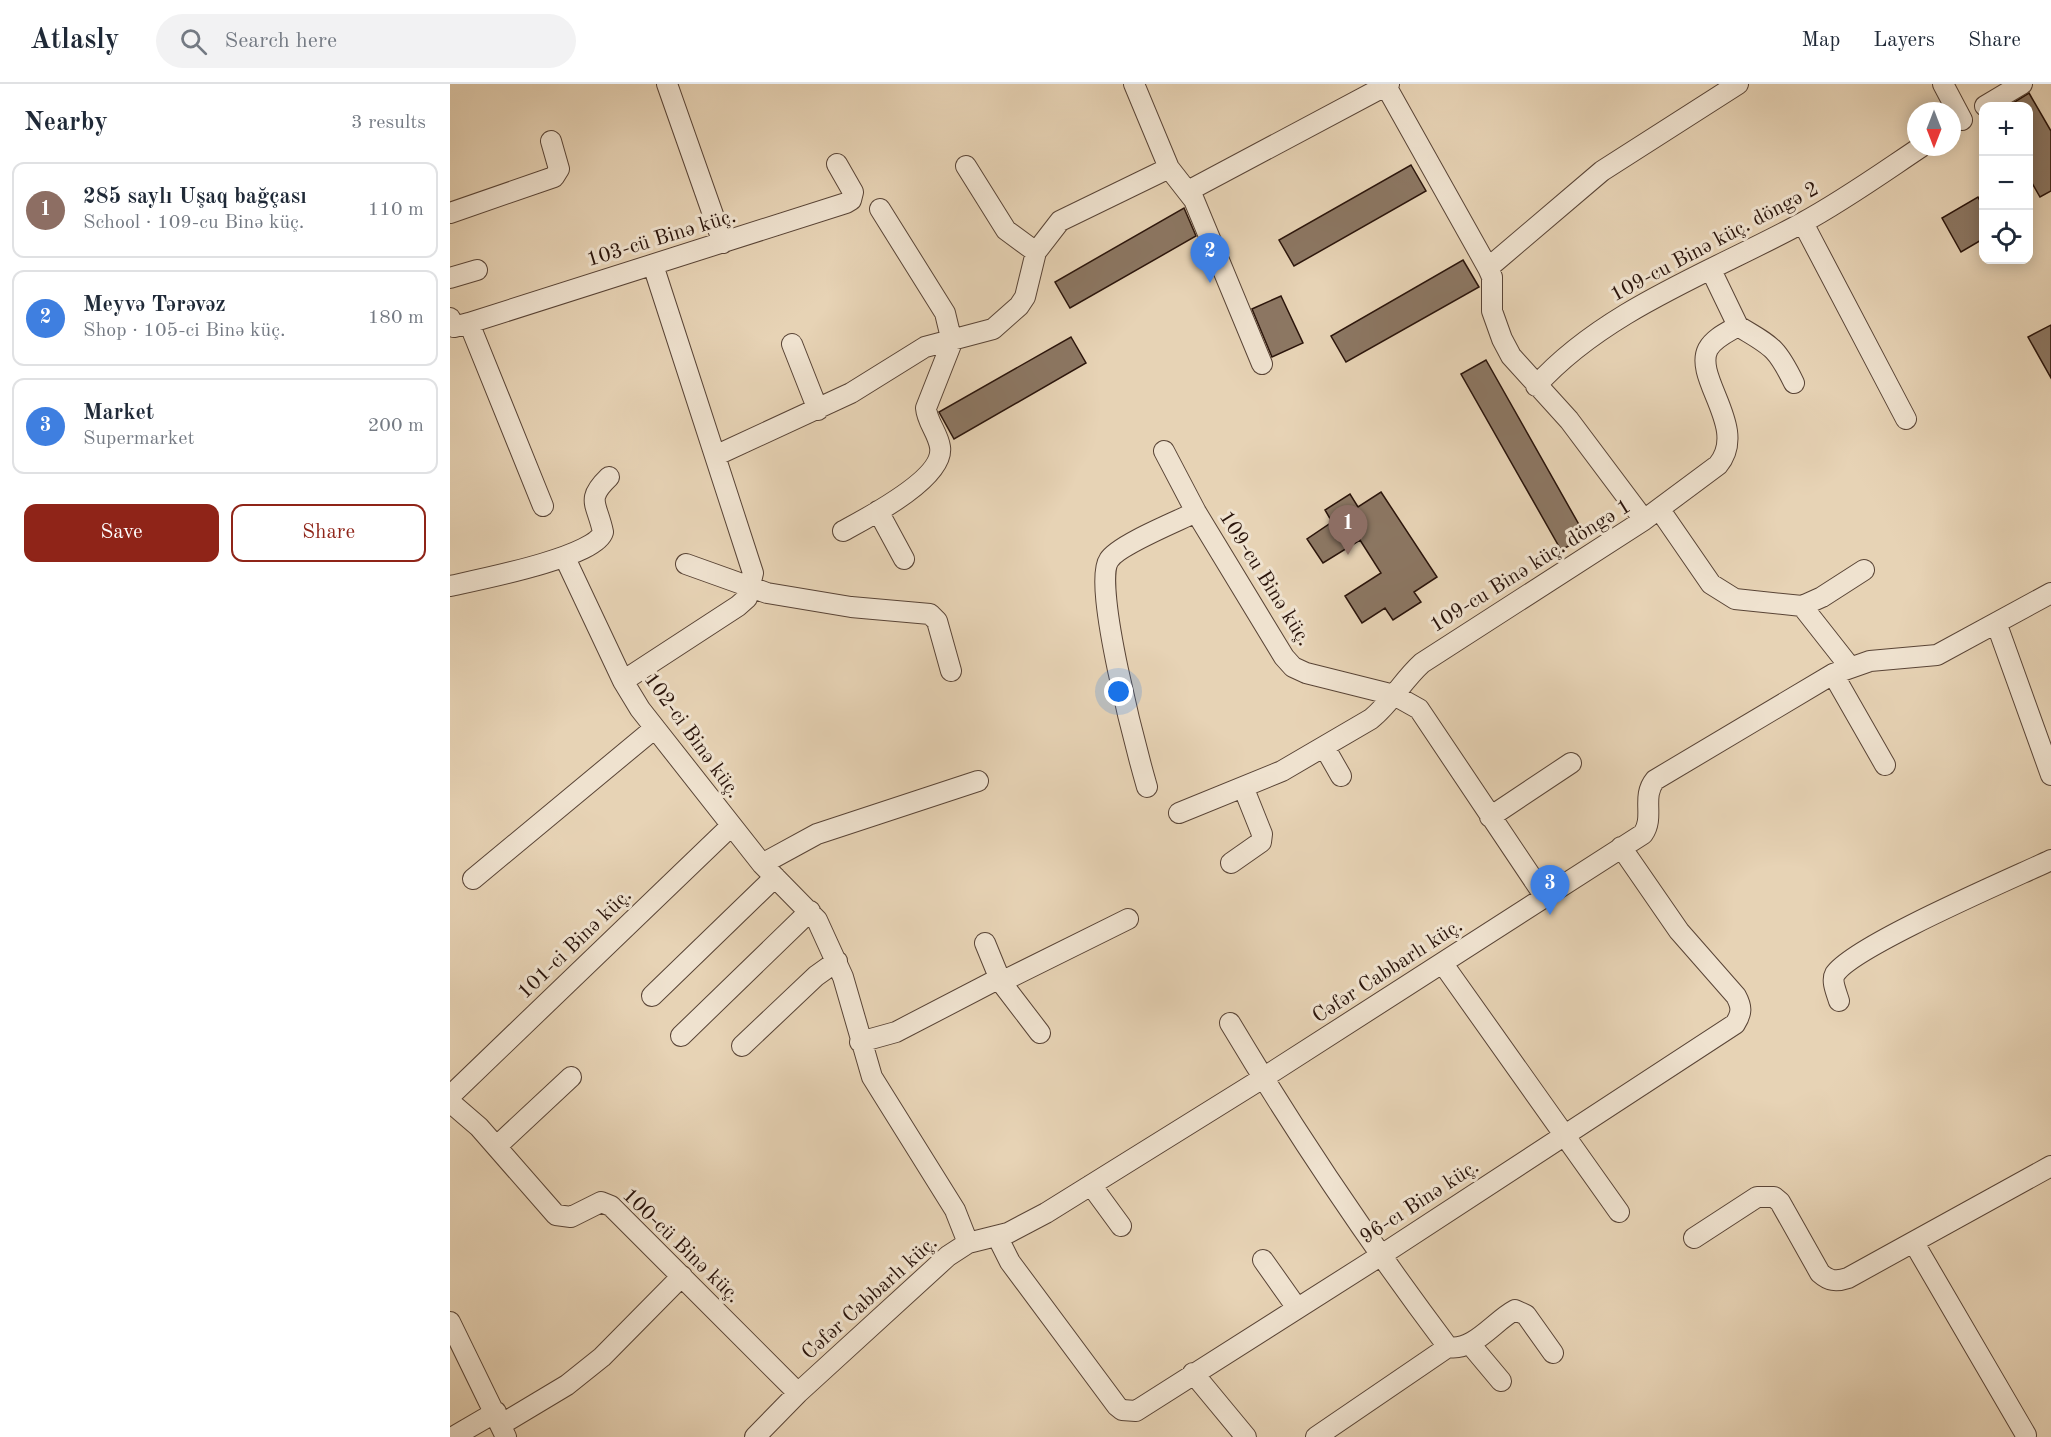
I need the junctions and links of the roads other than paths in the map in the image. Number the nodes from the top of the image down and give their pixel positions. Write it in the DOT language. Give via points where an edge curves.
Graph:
graph roads {
  1 [pos="667,84"];
  2 [pos="1134,84"];
  3 [pos="1738,84"];
  4 [pos="1943,84"];
  5 [pos="2022,84"];
  6 [pos="1377,87"];
  7 [pos="1949,102"];
  8 [pos="1992,102"];
  9 [pos="1979,110"];
  10 [pos="1961,121"];
  11 [pos="551,141"];
  12 [pos="1907,156"];
  13 [pos="837,164"];
  14 [pos="966,166"];
  15 [pos="1169,168"];
  16 [pos="1188,191"];
  17 [pos="880,209"];
  18 [pos="450,213"];
  19 [pos="1803,223"];
  20 [pos="723,243"];
  21 [pos="1036,252"];
  22 [pos="654,265"];
  23 [pos="1488,268"];
  24 [pos="477,270"];
  25 [pos="1711,270"];
  26 [pos="450,278"];
  27 [pos="456,324"];
  28 [pos="1738,326"];
  29 [pos="952,342"];
  30 [pos="792,344"];
  31 [pos="1262,364"];
  32 [pos="1794,383"];
  33 [pos="1536,386"];
  34 [pos="818,410"];
  35 [pos="1906,419"];
  36 [pos="1164,450"];
  37 [pos="717,455"];
  38 [pos="609,477"];
  39 [pos="543,506"];
  40 [pos="878,511"];
  41 [pos="1196,512"];
  42 [pos="1652,515"];
  43 [pos="843,531"];
  44 [pos="565,558"];
  45 [pos="904,559"];
  46 [pos="686,564"];
  47 [pos="1864,570"];
  48 [pos="450,586"];
  49 [pos="751,589"];
  50 [pos="2051,593"];
  51 [pos="1802,606"];
  52 [pos="1997,625"];
  53 [pos="1841,670"];
  54 [pos="951,671"];
  55 [pos="623,681"];
  56 [pos="1394,695"];
  57 [pos="655,729"];
  58 [pos="1325,748"];
  59 [pos="1571,763"];
  60 [pos="1885,765"];
  61 [pos="2051,775"];
  62 [pos="1341,776"];
  63 [pos="978,781"];
  64 [pos="1147,787"];
  65 [pos="1244,789"];
  66 [pos="1179,813"];
  67 [pos="1490,817"];
  68 [pos="731,826"];
  69 [pos="1621,848"];
  70 [pos="2051,860"];
  71 [pos="1231,862"];
  72 [pos="768,871"];
  73 [pos="473,879"];
  74 [pos="1545,897"];
  75 [pos="810,911"];
  76 [pos="1128,919"];
  77 [pos="985,943"];
  78 [pos="837,961"];
  79 [pos="1443,964"];
  80 [pos="1001,982"];
  81 [pos="652,996"];
  82 [pos="1839,1001"];
  83 [pos="1230,1023"];
  84 [pos="1040,1033"];
  85 [pos="681,1036"];
  86 [pos="860,1042"];
  87 [pos="742,1046"];
  88 [pos="571,1077"];
  89 [pos="1263,1078"];
  90 [pos="450,1096"];
  91 [pos="450,1102"];
  92 [pos="1564,1135"];
  93 [pos="497,1146"];
  94 [pos="2051,1166"];
  95 [pos="1091,1185"];
  96 [pos="1618,1212"];
  97 [pos="1121,1226"];
  98 [pos="997,1236"];
  99 [pos="1694,1238"];
  100 [pos="968,1243"];
  101 [pos="1914,1243"];
  102 [pos="1380,1256"];
  103 [pos="1263,1260"];
  104 [pos="682,1276"];
  105 [pos="1297,1308"];
  106 [pos="450,1322"];
  107 [pos="1470,1344"];
  108 [pos="1448,1347"];
  109 [pos="1553,1353"];
  110 [pos="1193,1373"];
  111 [pos="1501,1381"];
  112 [pos="798,1393"];
  113 [pos="501,1424"];
  114 [pos="2026,1435"];
  115 [pos="453,1437"];
  116 [pos="755,1437"];
  117 [pos="1246,1437"];
  118 [pos="1316,1437"];
  1 -- 20 [label="street"];
  2 -- 15 [label="street"];
  3 -- 23 [label="street" via="1602,171"];
  4 -- 7 [label="street"];
  5 -- 8 [label="street"];
  6 -- 16 [label="street"];
  6 -- 23 [label="street"];
  9 -- 10 [label="street"];
  11 -- 18 [label="street" via="559,169 554,177"];
  12 -- 19 [label="street, 109-cu Binə küç. döngə 2"];
  13 -- 20 [label="street, 103-cü Binə küç." via="853,192 851,200"];
  14 -- 21 [label="street" via="1006,230"];
  15 -- 16 [label="street"];
  15 -- 21 [label="street" via="1060,222"];
  16 -- 31 [label="street"];
  17 -- 29 [label="street" via="945,313"];
  19 -- 25 [label="street, 109-cu Binə küç. döngə 2"];
  19 -- 35 [label="street"];
  20 -- 22 [label="street, 103-cü Binə küç."];
  21 -- 29 [label="street" via="1025,297 1019,306 993,329"];
  22 -- 27 [label="street, 103-cü Binə küç."];
  22 -- 37 [label="street"];
  23 -- 33 [label="street" via="1492,277 1492,311 1502,339"];
  24 -- 26 [label="street"];
  25 -- 28 [label="street"];
  25 -- 33 [label="street, 109-cu Binə küç. döngə 2" via="1596,334"];
  27 -- 39 [label="street"];
  28 -- 32 [label="street" via="1774,348"];
  28 -- 42 [label="street, 109-cu Binə küç. döngə 1" via="1709,347 1705,366 1724,417 1724,458"];
  29 -- 34 [label="street" via="911,354"];
  29 -- 40 [label="street" via="926,408 940,446 936,466"];
  30 -- 34 [label="street"];
  33 -- 42 [label="street"];
  34 -- 37 [label="street"];
  36 -- 41 [label="street, 109-cu Binə küç."];
  37 -- 49 [label="street" via="751,561"];
  38 -- 44 [label="street" via="593,496 602,536"];
  40 -- 43 [label="street"];
  40 -- 45 [label="street"];
  41 -- 56 [label="street, 109-cu Binə küç." via="1293,667"];
  41 -- 64 [label="street" via="1113,554 1104,571 1109,624"];
  42 -- 51 [label="street" via="1721,593 1748,602"];
  42 -- 56 [label="street, 109-cu Binə küç. döngə 1" via="1452,641 1422,663"];
  44 -- 48 [label="street"];
  44 -- 55 [label="street"];
  46 -- 49 [label="street"];
  47 -- 51 [label="street"];
  49 -- 54 [label="street" via="851,607 930,614 937,621"];
  49 -- 55 [label="street, 102-ci Binə küç." via="738,606"];
  50 -- 52 [label="street, Cəfər Cabbarlı küç."];
  51 -- 53 [label="street"];
  52 -- 53 [label="street, Cəfər Cabbarlı küç." via="1937,655 1890,659"];
  52 -- 61 [label="street"];
  53 -- 60 [label="street"];
  53 -- 69 [label="street, Cəfər Cabbarlı küç." via="1655,780 1647,795 1647,828"];
  55 -- 57 [label="street, 102-ci Binə küç."];
  56 -- 58 [label="street, 109-cu Binə küç. döngə 1" via="1371,719"];
  56 -- 67 [label="street, 109-cu Binə küç." via="1419,710"];
  57 -- 68 [label="street, 102-ci Binə küç."];
  57 -- 73 [label="street"];
  58 -- 62 [label="street"];
  58 -- 65 [label="street, 109-cu Binə küç. döngə 1"];
  59 -- 67 [label="street"];
  63 -- 72 [label="street" via="817,834"];
  65 -- 66 [label="street, 109-cu Binə küç. döngə 1"];
  65 -- 71 [label="street" via="1262,834 1261,842"];
  67 -- 74 [label="street, 109-cu Binə küç."];
  68 -- 72 [label="street, 102-ci Binə küç."];
  68 -- 90 [label="street, 101-ci Binə küç."];
  69 -- 74 [label="street, Cəfər Cabbarlı küç."];
  69 -- 92 [label="street, 96-cı Binə küç." via="1679,931 1736,996 1741,1016 1735,1024"];
  70 -- 82 [label="street" via="1883,941 1851,961 1834,975"];
  72 -- 75 [label="street, 102-ci Binə küç."];
  72 -- 81 [label="street"];
  74 -- 79 [label="street, Cəfər Cabbarlı küç."];
  75 -- 78 [label="street, 102-ci Binə küç."];
  75 -- 85 [label="street"];
  76 -- 80 [label="street"];
  77 -- 80 [label="street"];
  78 -- 86 [label="street, 102-ci Binə küç."];
  78 -- 87 [label="street"];
  79 -- 89 [label="street, Cəfər Cabbarlı küç."];
  79 -- 92 [label="street"];
  80 -- 84 [label="street"];
  80 -- 86 [label="street" via="998,979 896,1032"];
  83 -- 89 [label="street"];
  86 -- 100 [label="street, 102-ci Binə küç." via="872,1077 955,1210"];
  88 -- 93 [label="street"];
  89 -- 95 [label="street, Cəfər Cabbarlı küç."];
  89 -- 102 [label="street"];
  91 -- 93 [label="street, 100-cü Binə küç."];
  92 -- 96 [label="street"];
  92 -- 102 [label="street, 96-cı Binə küç."];
  93 -- 104 [label="street, 100-cü Binə küç." via="556,1215 571,1218 601,1202 611,1206"];
  94 -- 101 [label="street"];
  95 -- 97 [label="street"];
  95 -- 98 [label="street, Cəfər Cabbarlı küç." via="1022,1227"];
  98 -- 100 [label="street, Cəfər Cabbarlı küç."];
  98 -- 110 [label="street, 96-cı Binə küç." via="1010,1262 1122,1410 1136,1411"];
  99 -- 101 [label="street" via="1757,1197 1766,1196 1780,1202 1827,1279 1848,1278"];
  100 -- 112 [label="street, Cəfər Cabbarlı küç." via="948,1256"];
  101 -- 114 [label="street"];
  102 -- 105 [label="street, 96-cı Binə küç."];
  102 -- 108 [label="street"];
  103 -- 105 [label="street"];
  104 -- 112 [label="street, 100-cü Binə küç."];
  104 -- 113 [label="street" via="602,1357 567,1385"];
  105 -- 110 [label="street, 96-cı Binə küç."];
  106 -- 113 [label="street"];
  107 -- 108 [label="street"];
  107 -- 109 [label="street" via="1503,1316 1520,1310"];
  107 -- 111 [label="street"];
  108 -- 118 [label="street"];
  110 -- 117 [label="street"];
  112 -- 116 [label="street, Cəfər Cabbarlı küç."];
  113 -- 115 [label="street"];
}
